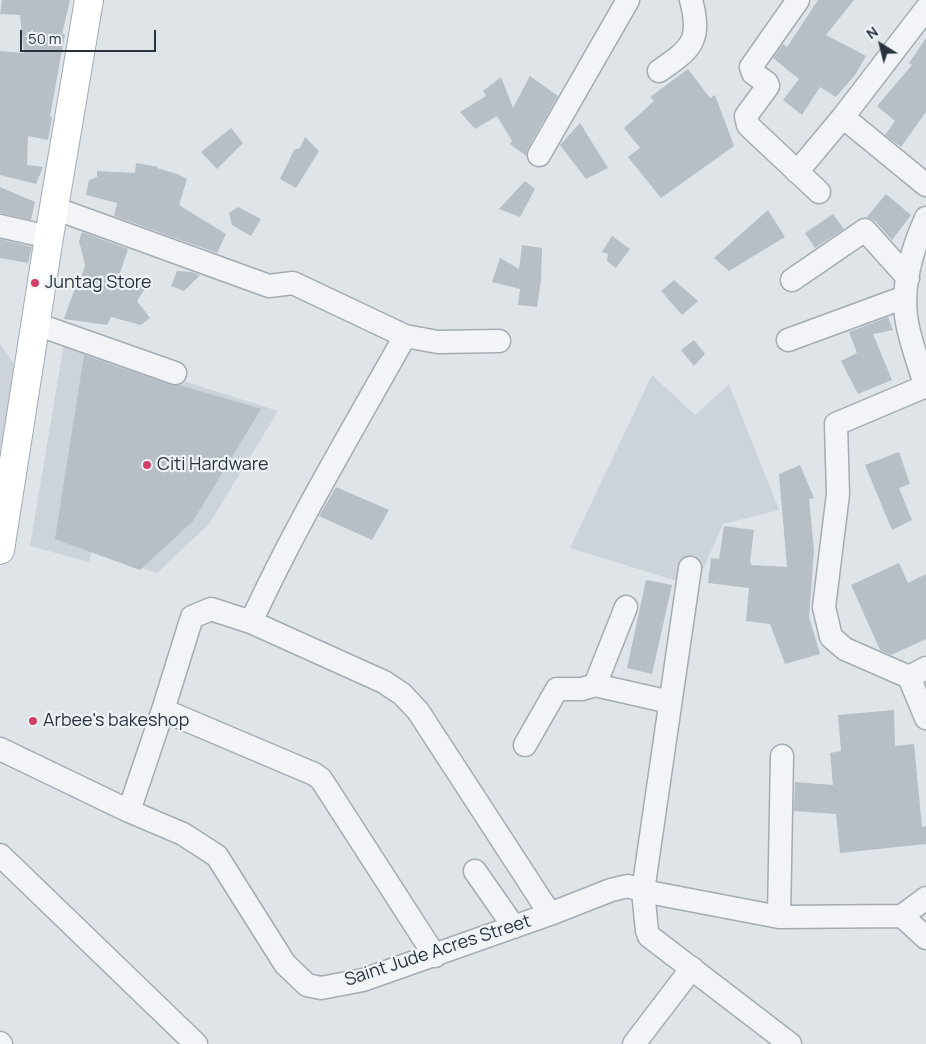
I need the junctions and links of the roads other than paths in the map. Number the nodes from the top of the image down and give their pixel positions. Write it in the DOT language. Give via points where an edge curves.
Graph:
graph roads {
  1 [pos="89,0"];
  2 [pos="628,0"];
  3 [pos="691,0"];
  4 [pos="798,0"];
  5 [pos="926,9"];
  6 [pos="659,72"];
  7 [pos="843,117"];
  8 [pos="540,155"];
  9 [pos="797,172"];
  10 [pos="926,185"];
  11 [pos="819,192"];
  12 [pos="54,208"];
  13 [pos="926,218"];
  14 [pos="0,226"];
  15 [pos="49,237"];
  16 [pos="792,280"];
  17 [pos="906,288"];
  18 [pos="36,324"];
  19 [pos="918,329"];
  20 [pos="405,336"];
  21 [pos="788,340"];
  22 [pos="499,341"];
  23 [pos="175,372"];
  24 [pos="926,387"];
  25 [pos="8,455"];
  26 [pos="0,550"];
  27 [pos="690,568"];
  28 [pos="626,607"];
  29 [pos="251,622"];
  30 [pos="917,673"];
  31 [pos="595,685"];
  32 [pos="670,702"];
  33 [pos="163,710"];
  34 [pos="926,718"];
  35 [pos="526,745"];
  36 [pos="0,749"];
  37 [pos="782,756"];
  38 [pos="129,811"];
  39 [pos="0,855"];
  40 [pos="476,871"];
  41 [pos="642,891"];
  42 [pos="926,898"];
  43 [pos="550,914"];
  44 [pos="902,916"];
  45 [pos="779,917"];
  46 [pos="514,927"];
  47 [pos="926,938"];
  48 [pos="435,956"];
  49 [pos="692,968"];
  50 [pos="196,1044"];
  51 [pos="634,1044"];
  52 [pos="790,1044"];
  1 -- 12 [label="main road"];
  2 -- 8 [label="street"];
  3 -- 6 [label="street" via="696,16 691,46"];
  4 -- 9 [label="street" via="750,67 768,86 746,116 748,125"];
  5 -- 7 [label="street"];
  7 -- 9 [label="street"];
  7 -- 10 [label="street"];
  9 -- 11 [label="street"];
  12 -- 15 [label="main road"];
  12 -- 20 [label="street" via="269,286 293,283"];
  13 -- 17 [label="street" via="917,239"];
  14 -- 15 [label="street"];
  15 -- 18 [label="main road"];
  16 -- 17 [label="street" via="865,230"];
  17 -- 19 [label="street"];
  17 -- 21 [label="street"];
  18 -- 23 [label="street"];
  18 -- 25 [label="main road"];
  19 -- 24 [label="street"];
  20 -- 22 [label="street" via="438,342"];
  20 -- 29 [label="street" via="312,501"];
  24 -- 30 [label="street" via="836,424 838,494 824,607 831,637 845,649"];
  25 -- 26 [label="main road"];
  27 -- 32 [label="street"];
  28 -- 31 [label="street"];
  29 -- 33 [label="street" via="211,609 192,617"];
  29 -- 43 [label="street" via="384,682 402,694 418,711"];
  30 -- 34 [label="street"];
  31 -- 32 [label="street"];
  31 -- 35 [label="street" via="582,689 558,689"];
  32 -- 41 [label="street"];
  33 -- 38 [label="street"];
  33 -- 48 [label="street" via="321,779"];
  36 -- 38 [label="street, Saint Jude Acres Street"];
  37 -- 45 [label="street"];
  38 -- 48 [label="street, Saint Jude Acres Street" via="183,834 217,856 285,964 307,985 320,988 363,980"];
  39 -- 50 [label="street"];
  40 -- 46 [label="street"];
  41 -- 43 [label="street, Saint Jude Acres Street" via="628,886 611,890"];
  41 -- 45 [label="street, Saint Jude Acres Street"];
  41 -- 49 [label="street" via="649,936"];
  42 -- 44 [label="street"];
  43 -- 46 [label="street, Saint Jude Acres Street"];
  44 -- 45 [label="street, Saint Jude Acres Street"];
  44 -- 47 [label="street"];
  46 -- 48 [label="street, Saint Jude Acres Street"];
  49 -- 51 [label="street"];
  49 -- 52 [label="street"];
}
